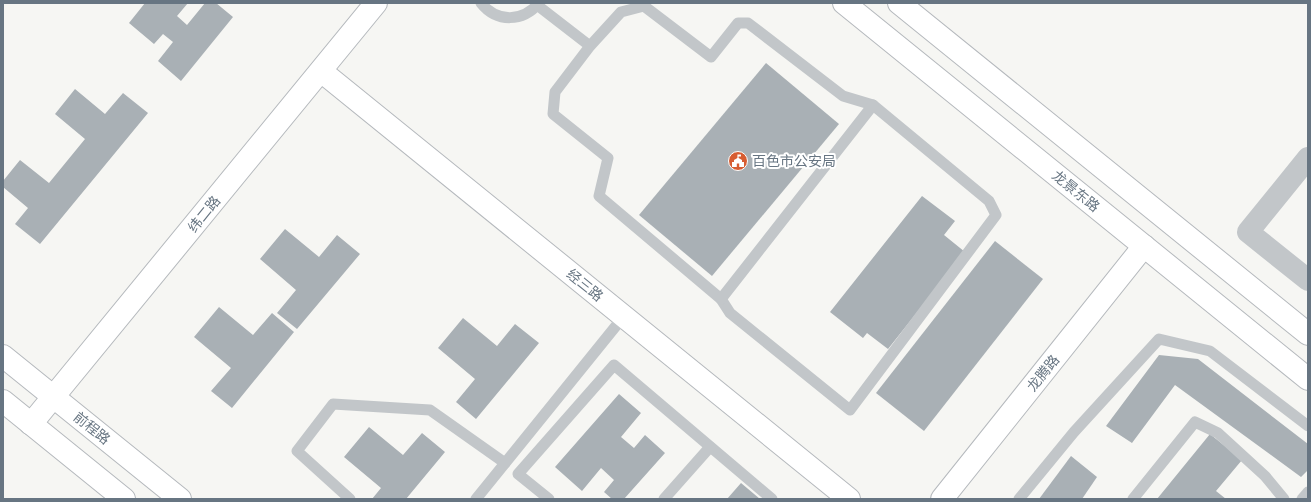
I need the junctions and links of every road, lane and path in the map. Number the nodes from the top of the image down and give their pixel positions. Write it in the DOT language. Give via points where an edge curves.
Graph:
graph roads {
  1 [pos="376,3"];
  2 [pos="482,3"];
  3 [pos="844,3"];
  4 [pos="899,3"];
  5 [pos="538,4"];
  6 [pos="590,46"];
  7 [pos="321,71"];
  8 [pos="873,105"];
  9 [pos="1308,158"];
  10 [pos="1144,246"];
  11 [pos="1308,280"];
  12 [pos="720,299"];
  13 [pos="624,316"];
  14 [pos="1308,334"];
  15 [pos="3,356"];
  16 [pos="1308,379"];
  17 [pos="54,397"];
  18 [pos="3,401"];
  19 [pos="32,424"];
  20 [pos="1308,426"];
  21 [pos="710,447"];
  22 [pos="505,463"];
  23 [pos="1308,492"];
  24 [pos="124,499"];
  25 [pos="180,499"];
  26 [pos="350,499"];
  27 [pos="476,499"];
  28 [pos="549,499"];
  29 [pos="664,499"];
  30 [pos="772,499"];
  31 [pos="849,499"];
  32 [pos="942,499"];
  33 [pos="1019,499"];
  34 [pos="1133,499"];
  35 [pos="1284,499"];
  36 [pos="1302,499"];
  1 -- 7 [label="main road, 纬二路"];
  2 -- 5 [label="lane" via="494,15 504,18 525,15"];
  3 -- 10 [label="main road, 龙景东路"];
  4 -- 14 [label="main road"];
  5 -- 6 [label="lane"];
  6 -- 8 [label="lane" via="621,12 644,6 710,57 738,23 748,23 843,96"];
  6 -- 12 [label="lane" via="555,92 553,114 608,158 599,196"];
  7 -- 13 [label="main road, 经三路"];
  7 -- 17 [label="main road, 纬二路"];
  8 -- 12 [label="lane"];
  8 -- 12 [label="lane" via="989,201 996,215 850,410 730,313"];
  9 -- 11 [label="street" via="1248,232"];
  10 -- 16 [label="main road, 龙景东路"];
  10 -- 32 [label="main road, 龙腾路"];
  13 -- 22 [label="lane"];
  13 -- 31 [label="main road, 经三路"];
  15 -- 17 [label="main road, 前程路"];
  17 -- 19 [label="main road, 纬二路"];
  17 -- 25 [label="main road, 前程路"];
  18 -- 19 [label="main road"];
  19 -- 24 [label="main road"];
  20 -- 33 [label="lane" via="1210,351 1159,339 1074,432"];
  21 -- 28 [label="lane" via="614,365 518,474"];
  21 -- 29 [label="lane"];
  21 -- 30 [label="lane"];
  22 -- 26 [label="lane" via="430,410 332,404 297,451"];
  22 -- 27 [label="lane"];
  23 -- 36 [label="lane"];
  34 -- 35 [label="lane" via="1195,422 1218,433 1266,476"];
}
